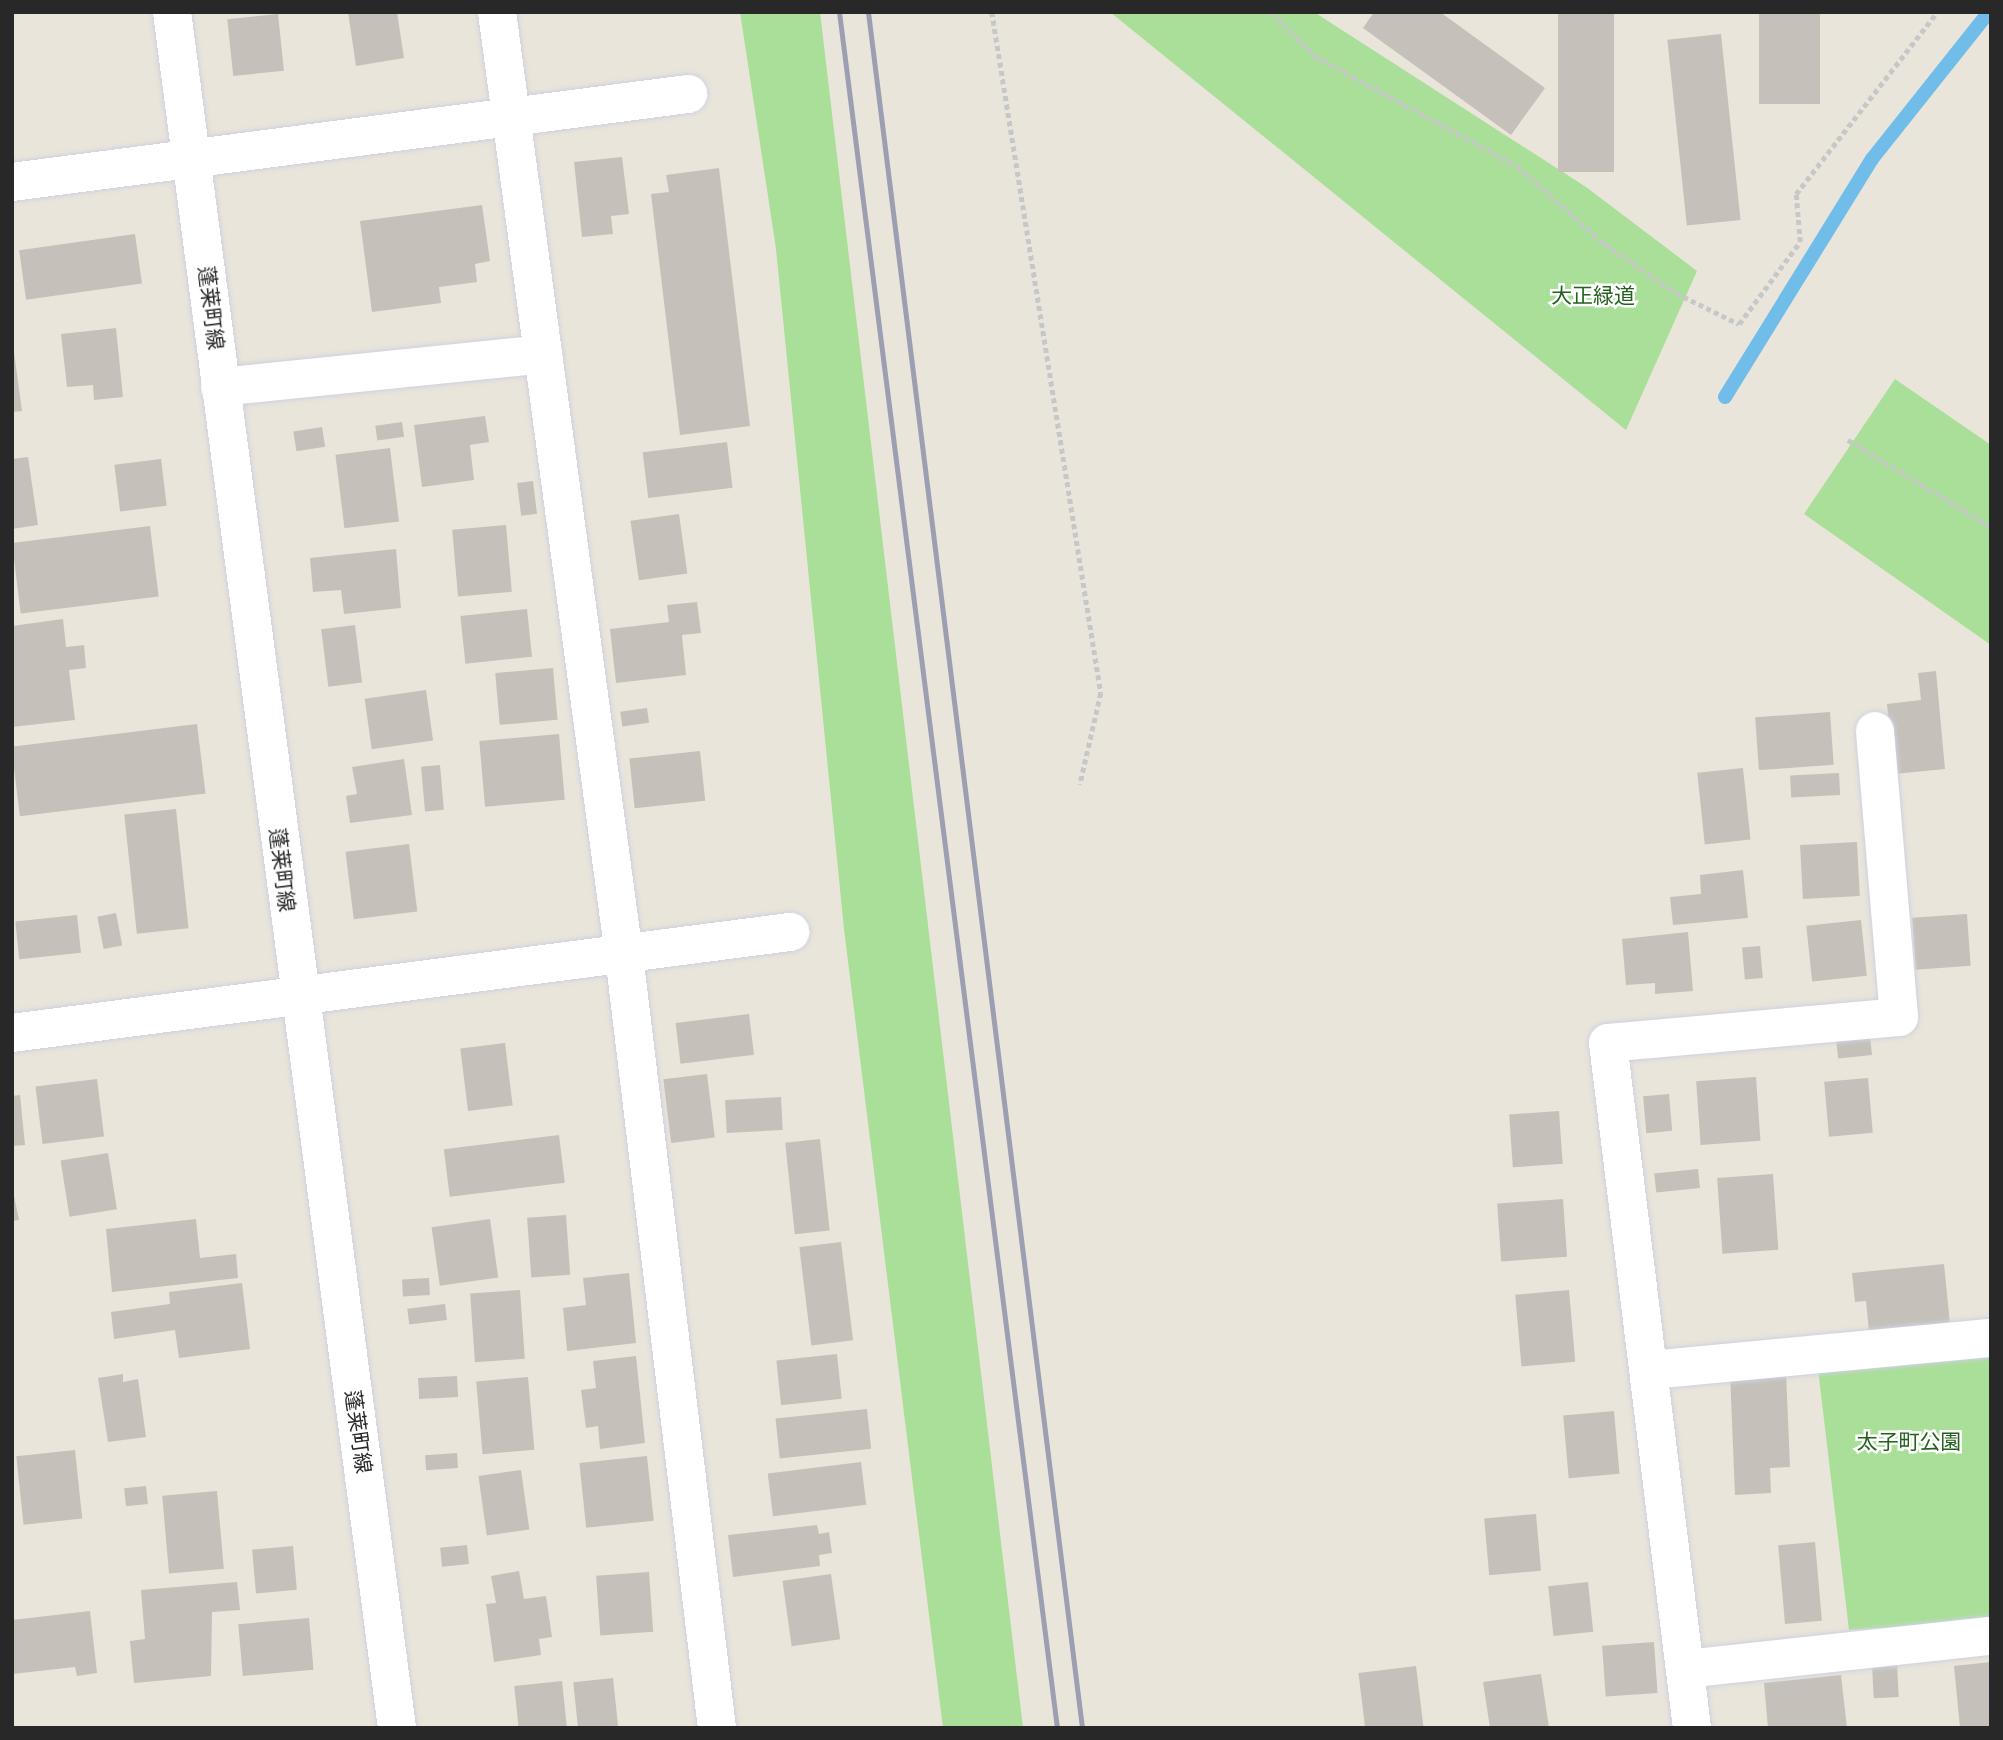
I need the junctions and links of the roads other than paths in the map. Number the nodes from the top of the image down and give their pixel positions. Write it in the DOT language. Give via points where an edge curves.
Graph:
graph roads {
  1 [pos="172,12"];
  2 [pos="497,12"];
  3 [pos="688,94"];
  4 [pos="510,115"];
  5 [pos="191,159"];
  6 [pos="12,182"];
  7 [pos="543,354"];
  8 [pos="220,387"];
  9 [pos="1875,731"];
  10 [pos="789,932"];
  11 [pos="624,955"];
  12 [pos="298,999"];
  13 [pos="12,1033"];
  14 [pos="1991,1338"];
  15 [pos="1651,1370"];
  16 [pos="1991,1636"];
  17 [pos="1685,1669"];
  18 [pos="397,1728"];
  19 [pos="717,1728"];
  20 [pos="1692,1728"];
  1 -- 5 [label="street, 蓬莱町線"];
  2 -- 4 [label="street"];
  3 -- 4 [label="street"];
  4 -- 5 [label="street"];
  4 -- 7 [label="street"];
  5 -- 6 [label="street"];
  5 -- 8 [label="street, 蓬莱町線"];
  7 -- 8 [label="street"];
  7 -- 11 [label="street"];
  8 -- 12 [label="street, 蓬莱町線"];
  9 -- 15 [label="street" via="1899,1017 1608,1043"];
  10 -- 11 [label="street"];
  11 -- 12 [label="street"];
  11 -- 19 [label="street"];
  12 -- 13 [label="street"];
  12 -- 18 [label="street, 蓬莱町線"];
  14 -- 15 [label="street"];
  15 -- 17 [label="street"];
  16 -- 17 [label="street"];
  17 -- 20 [label="street"];
}
